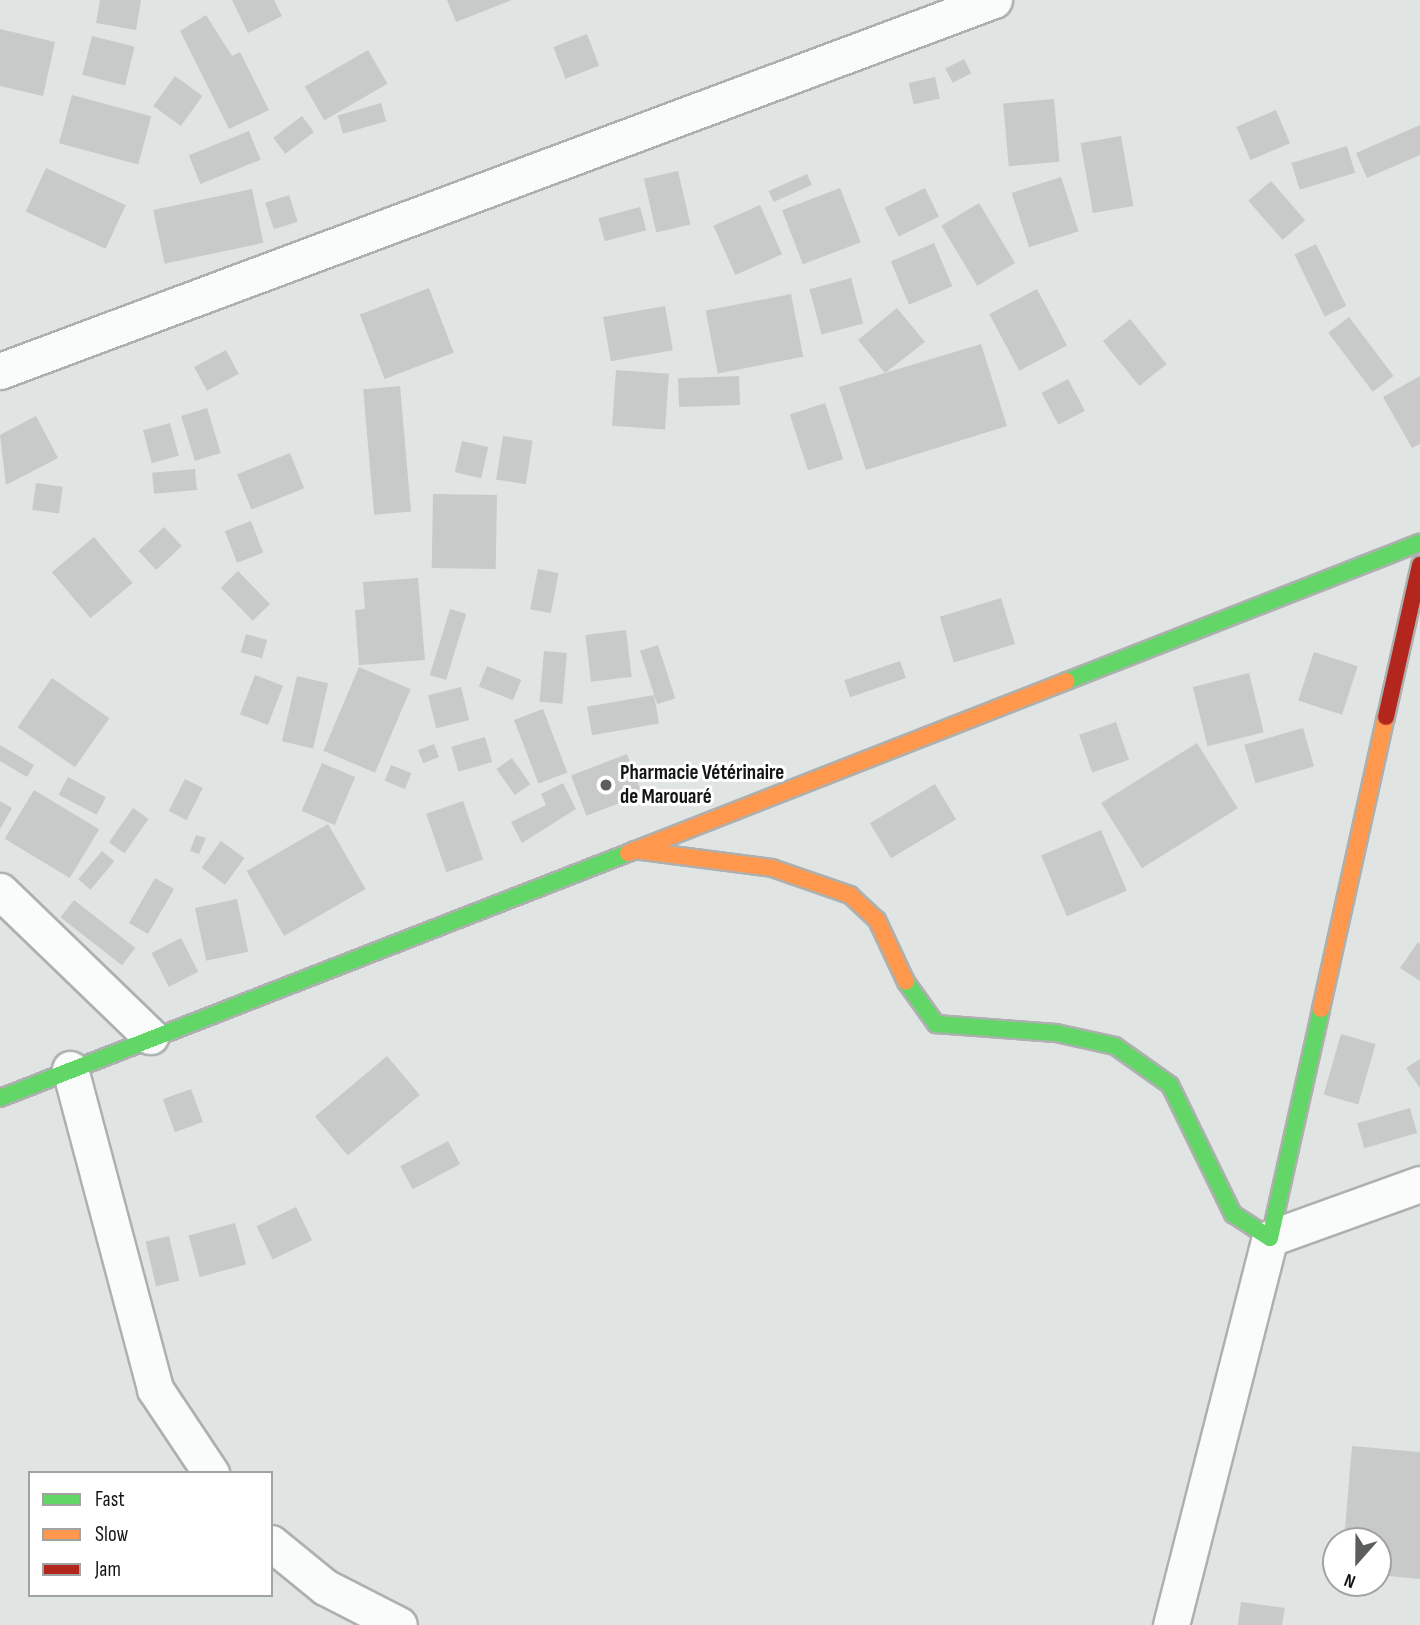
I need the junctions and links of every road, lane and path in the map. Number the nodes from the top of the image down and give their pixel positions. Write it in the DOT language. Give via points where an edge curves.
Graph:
graph roads {
  1 [pos="994,0"];
  2 [pos="0,371"];
  3 [pos="1420,543"];
  4 [pos="1420,565"];
  5 [pos="632,850"];
  6 [pos="0,891"];
  7 [pos="150,1036"];
  8 [pos="70,1069"];
  9 [pos="0,1098"];
  10 [pos="1420,1184"];
  11 [pos="1270,1238"];
  12 [pos="210,1471"];
  13 [pos="273,1545"];
  14 [pos="399,1625"];
  15 [pos="1171,1625"];
  1 -- 2 [label="street"];
  3 -- 5 [label="street"];
  4 -- 11 [label="street"];
  5 -- 7 [label="street"];
  5 -- 11 [label="street" via="772,868 850,895 877,920 915,1001 936,1024 1056,1033 1115,1046 1170,1084 1233,1214"];
  6 -- 7 [label="street"];
  7 -- 8 [label="street"];
  8 -- 9 [label="street"];
  8 -- 12 [label="street" via="155,1389"];
  10 -- 11 [label="street"];
  11 -- 15 [label="street"];
  13 -- 14 [label="street" via="325,1587"];
}
